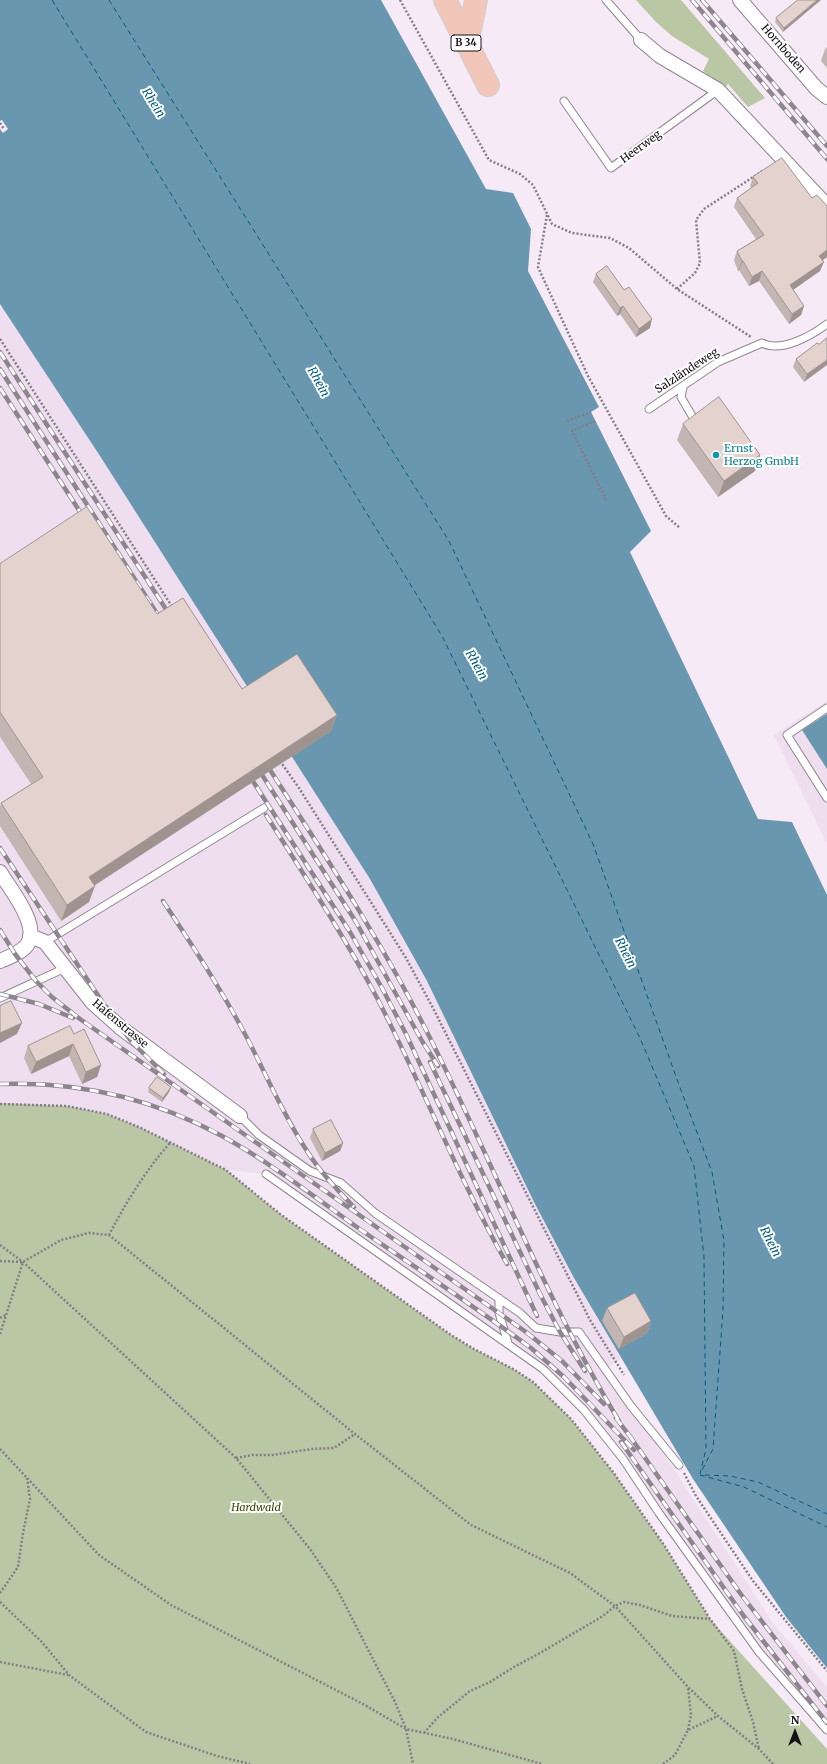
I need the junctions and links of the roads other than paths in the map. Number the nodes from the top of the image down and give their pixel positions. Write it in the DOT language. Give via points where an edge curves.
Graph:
graph roads {
  1 [pos="444,0"];
  2 [pos="476,0"];
  3 [pos="606,0"];
  4 [pos="740,0"];
  5 [pos="641,40"];
  6 [pos="467,45"];
  7 [pos="488,85"];
  8 [pos="718,90"];
  9 [pos="827,97"];
  10 [pos="564,101"];
  11 [pos="827,206"];
  12 [pos="827,324"];
  13 [pos="682,387"];
  14 [pos="649,409"];
  15 [pos="695,421"];
  16 [pos="827,708"];
  17 [pos="827,798"];
  18 [pos="264,808"];
  19 [pos="0,872"];
  20 [pos="30,936"];
  21 [pos="45,942"];
  22 [pos="0,961"];
  23 [pos="65,968"];
  24 [pos="0,998"];
  25 [pos="240,1116"];
  26 [pos="266,1174"];
  27 [pos="499,1298"];
  28 [pos="508,1343"];
  29 [pos="679,1465"];
  30 [pos="827,1730"];
  1 -- 6 [label="main road, B 34"];
  2 -- 6 [label="main road"];
  3 -- 5 [label="lane"];
  4 -- 9 [label="street, Hornboden" via="816,88"];
  5 -- 8 [label="street" via="660,56"];
  6 -- 7 [label="main road, B 34"];
  8 -- 10 [label="lane, Heerweg" via="611,168"];
  8 -- 11 [label="street"];
  12 -- 13 [label="lane, Salzländeweg" via="812,335 794,342 768,346 762,344 718,362"];
  13 -- 14 [label="lane, Salzländeweg"];
  13 -- 15 [label="lane" via="681,397"];
  16 -- 17 [label="lane" via="787,735"];
  18 -- 21 [label="lane"];
  19 -- 20 [label="street" via="28,917"];
  20 -- 21 [label="street"];
  20 -- 22 [label="street" via="24,948"];
  21 -- 23 [label="street, Hafenstrasse"];
  23 -- 24 [label="lane"];
  23 -- 25 [label="street, Hafenstrasse" via="92,1002 121,1028"];
  25 -- 27 [label="lane" via="259,1135 310,1171 341,1183 375,1213"];
  26 -- 28 [label="lane"];
  27 -- 28 [label="lane" via="499,1313"];
  27 -- 29 [label="lane" via="536,1328 579,1332 631,1406"];
  28 -- 30 [label="lane" via="543,1369 584,1410 623,1459 658,1513 759,1652"];
}
